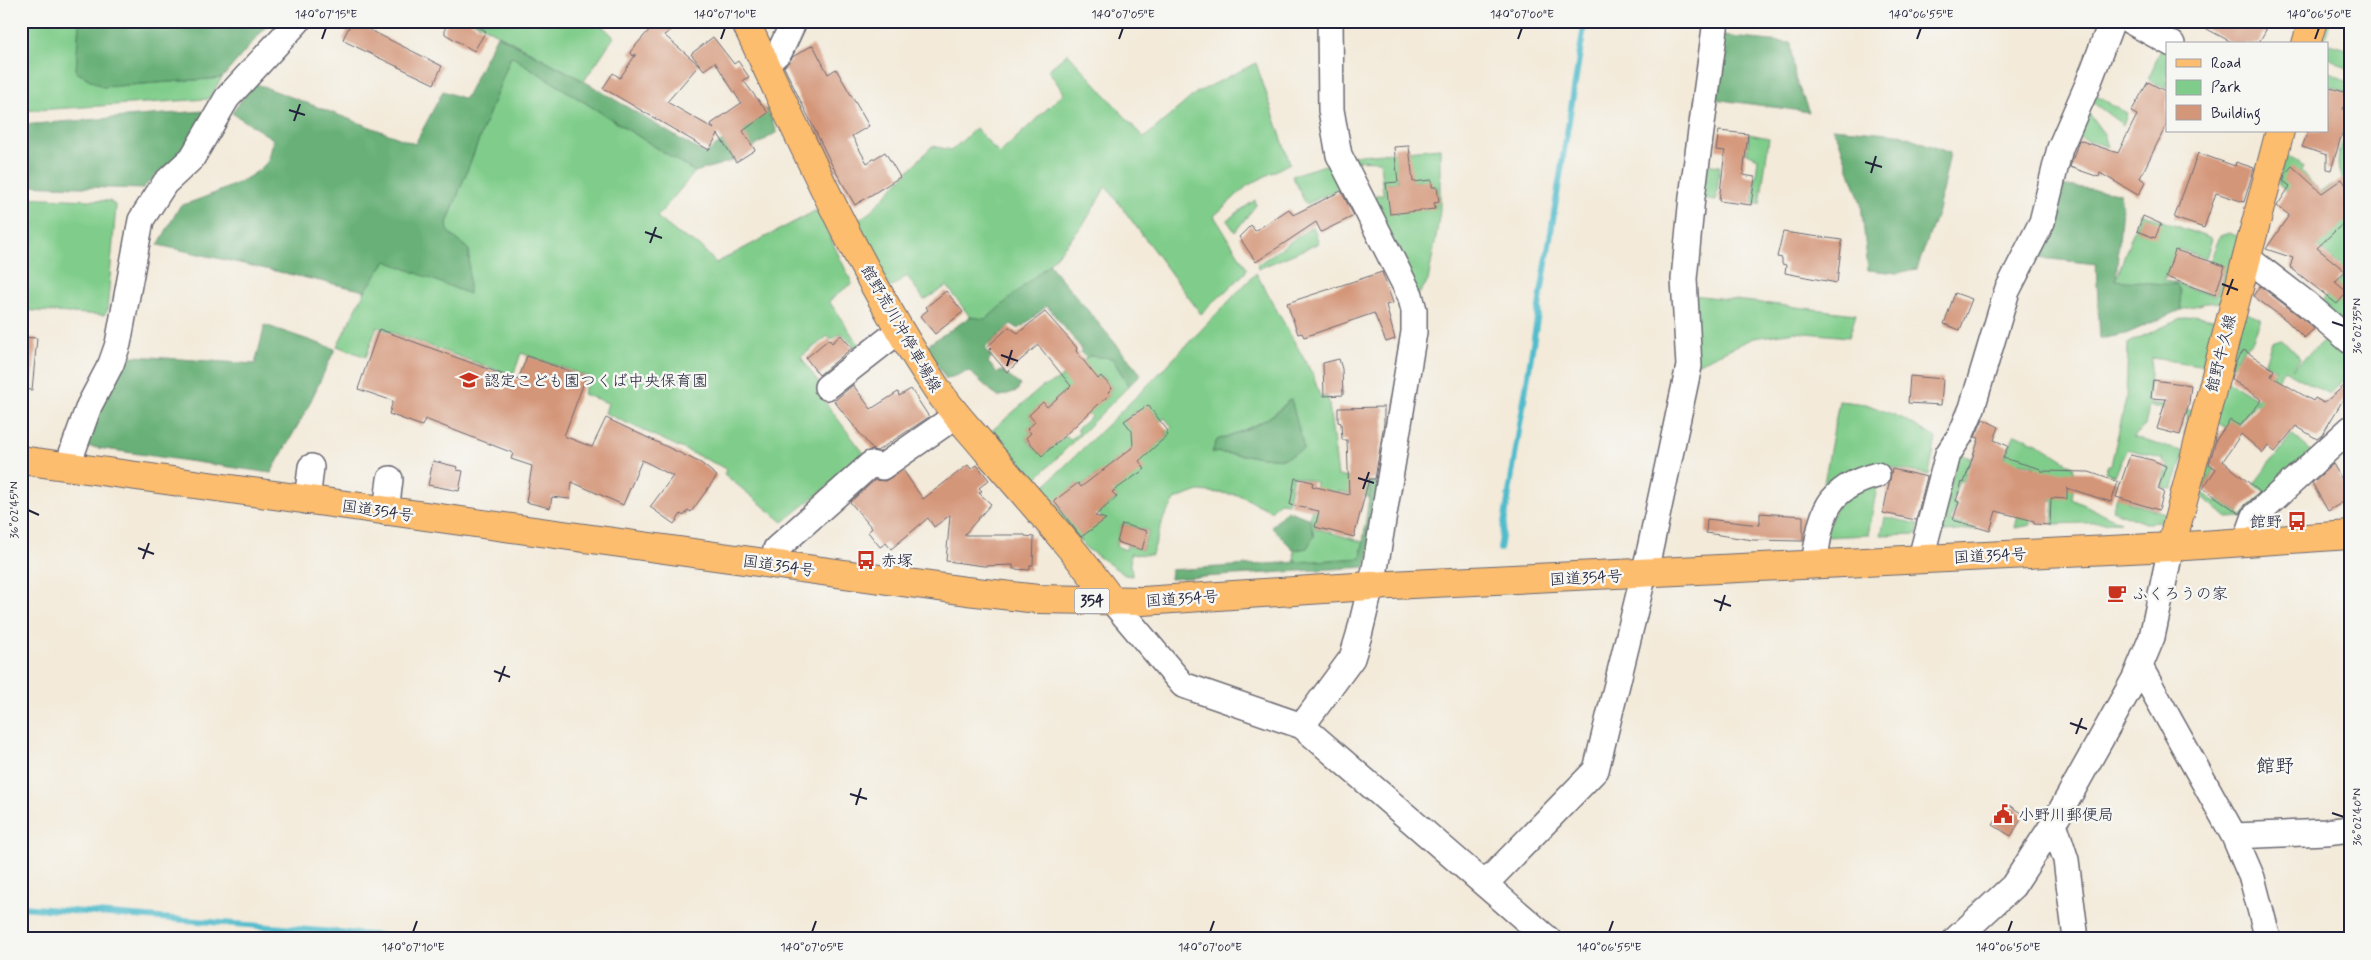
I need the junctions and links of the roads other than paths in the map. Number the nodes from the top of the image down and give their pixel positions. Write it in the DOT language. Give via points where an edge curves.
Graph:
graph roads {
  1 [pos="298,21"];
  2 [pos="746,21"];
  3 [pos="794,21"];
  4 [pos="1330,21"];
  5 [pos="1716,21"];
  6 [pos="2112,21"];
  7 [pos="2130,21"];
  8 [pos="2168,42"];
  9 [pos="766,64"];
  10 [pos="2280,132"];
  11 [pos="2246,257"];
  12 [pos="900,330"];
  13 [pos="2350,341"];
  14 [pos="827,387"];
  15 [pos="957,415"];
  16 [pos="2350,429"];
  17 [pos="21,460"];
  18 [pos="67,467"];
  19 [pos="311,467"];
  20 [pos="1877,475"];
  21 [pos="390,479"];
  22 [pos="307,501"];
  23 [pos="386,512"];
  24 [pos="2350,535"];
  25 [pos="2246,541"];
  26 [pos="2171,547"];
  27 [pos="1921,558"];
  28 [pos="1814,564"];
  29 [pos="774,565"];
  30 [pos="1644,574"];
  31 [pos="1370,586"];
  32 [pos="1112,601"];
  33 [pos="2140,667"];
  34 [pos="1302,726"];
  35 [pos="2054,823"];
  36 [pos="2350,829"];
  37 [pos="2234,836"];
  38 [pos="1486,883"];
  39 [pos="1548,939"];
  40 [pos="1956,939"];
  41 [pos="2076,939"];
  42 [pos="2268,939"];
  1 -- 18 [label="street" via="227,98 192,158 164,183 142,220 118,344 89,406"];
  2 -- 9 [label="main road, 館野荒川沖停車場線"];
  3 -- 9 [label="street" via="780,51"];
  4 -- 31 [label="street" via="1331,110 1338,155 1410,295 1414,310 1414,332"];
  5 -- 30 [label="street" via="1684,279 1689,366"];
  6 -- 27 [label="street" via="2060,148 2042,222 2007,291 1972,408 1962,434 1948,454"];
  7 -- 8 [label="street"];
  9 -- 12 [label="main road, 館野荒川沖停車場線" via="848,234"];
  10 -- 11 [label="main road, 館野牛久線"];
  11 -- 13 [label="street"];
  11 -- 26 [label="main road, 館野牛久線"];
  12 -- 14 [label="street"];
  12 -- 15 [label="main road, 館野荒川沖停車場線"];
  15 -- 29 [label="street" via="882,467 871,464 776,549"];
  15 -- 32 [label="main road, 館野荒川沖停車場線"];
  16 -- 25 [label="street" via="2255,516"];
  17 -- 18 [label="main road, 国道354号 / 354"];
  18 -- 22 [label="main road, 国道354号 / 354"];
  19 -- 22 [label="street"];
  20 -- 28 [label="street" via="1857,480 1837,493 1825,513"];
  21 -- 23 [label="street"];
  22 -- 23 [label="main road, 国道354号 / 354"];
  23 -- 29 [label="main road, 国道354号 / 354"];
  24 -- 25 [label="main road, 国道354号 / 354"];
  25 -- 26 [label="main road, 国道354号 / 354"];
  26 -- 27 [label="main road, 国道354号 / 354"];
  26 -- 33 [label="street" via="2152,637"];
  27 -- 28 [label="main road, 国道354号 / 354"];
  28 -- 30 [label="main road, 国道354号 / 354"];
  29 -- 32 [label="main road, 国道354号 / 354" via="1019,597"];
  30 -- 31 [label="main road, 国道354号 / 354"];
  30 -- 38 [label="street" via="1596,770"];
  31 -- 32 [label="main road, 国道354号 / 354"];
  31 -- 34 [label="street" via="1352,658"];
  32 -- 34 [label="street" via="1183,685"];
  33 -- 35 [label="street"];
  33 -- 37 [label="street"];
  34 -- 38 [label="street"];
  35 -- 40 [label="street" via="2013,886"];
  35 -- 41 [label="street" via="2066,860"];
  36 -- 37 [label="street"];
  37 -- 42 [label="street" via="2252,878"];
  38 -- 39 [label="street"];
}
